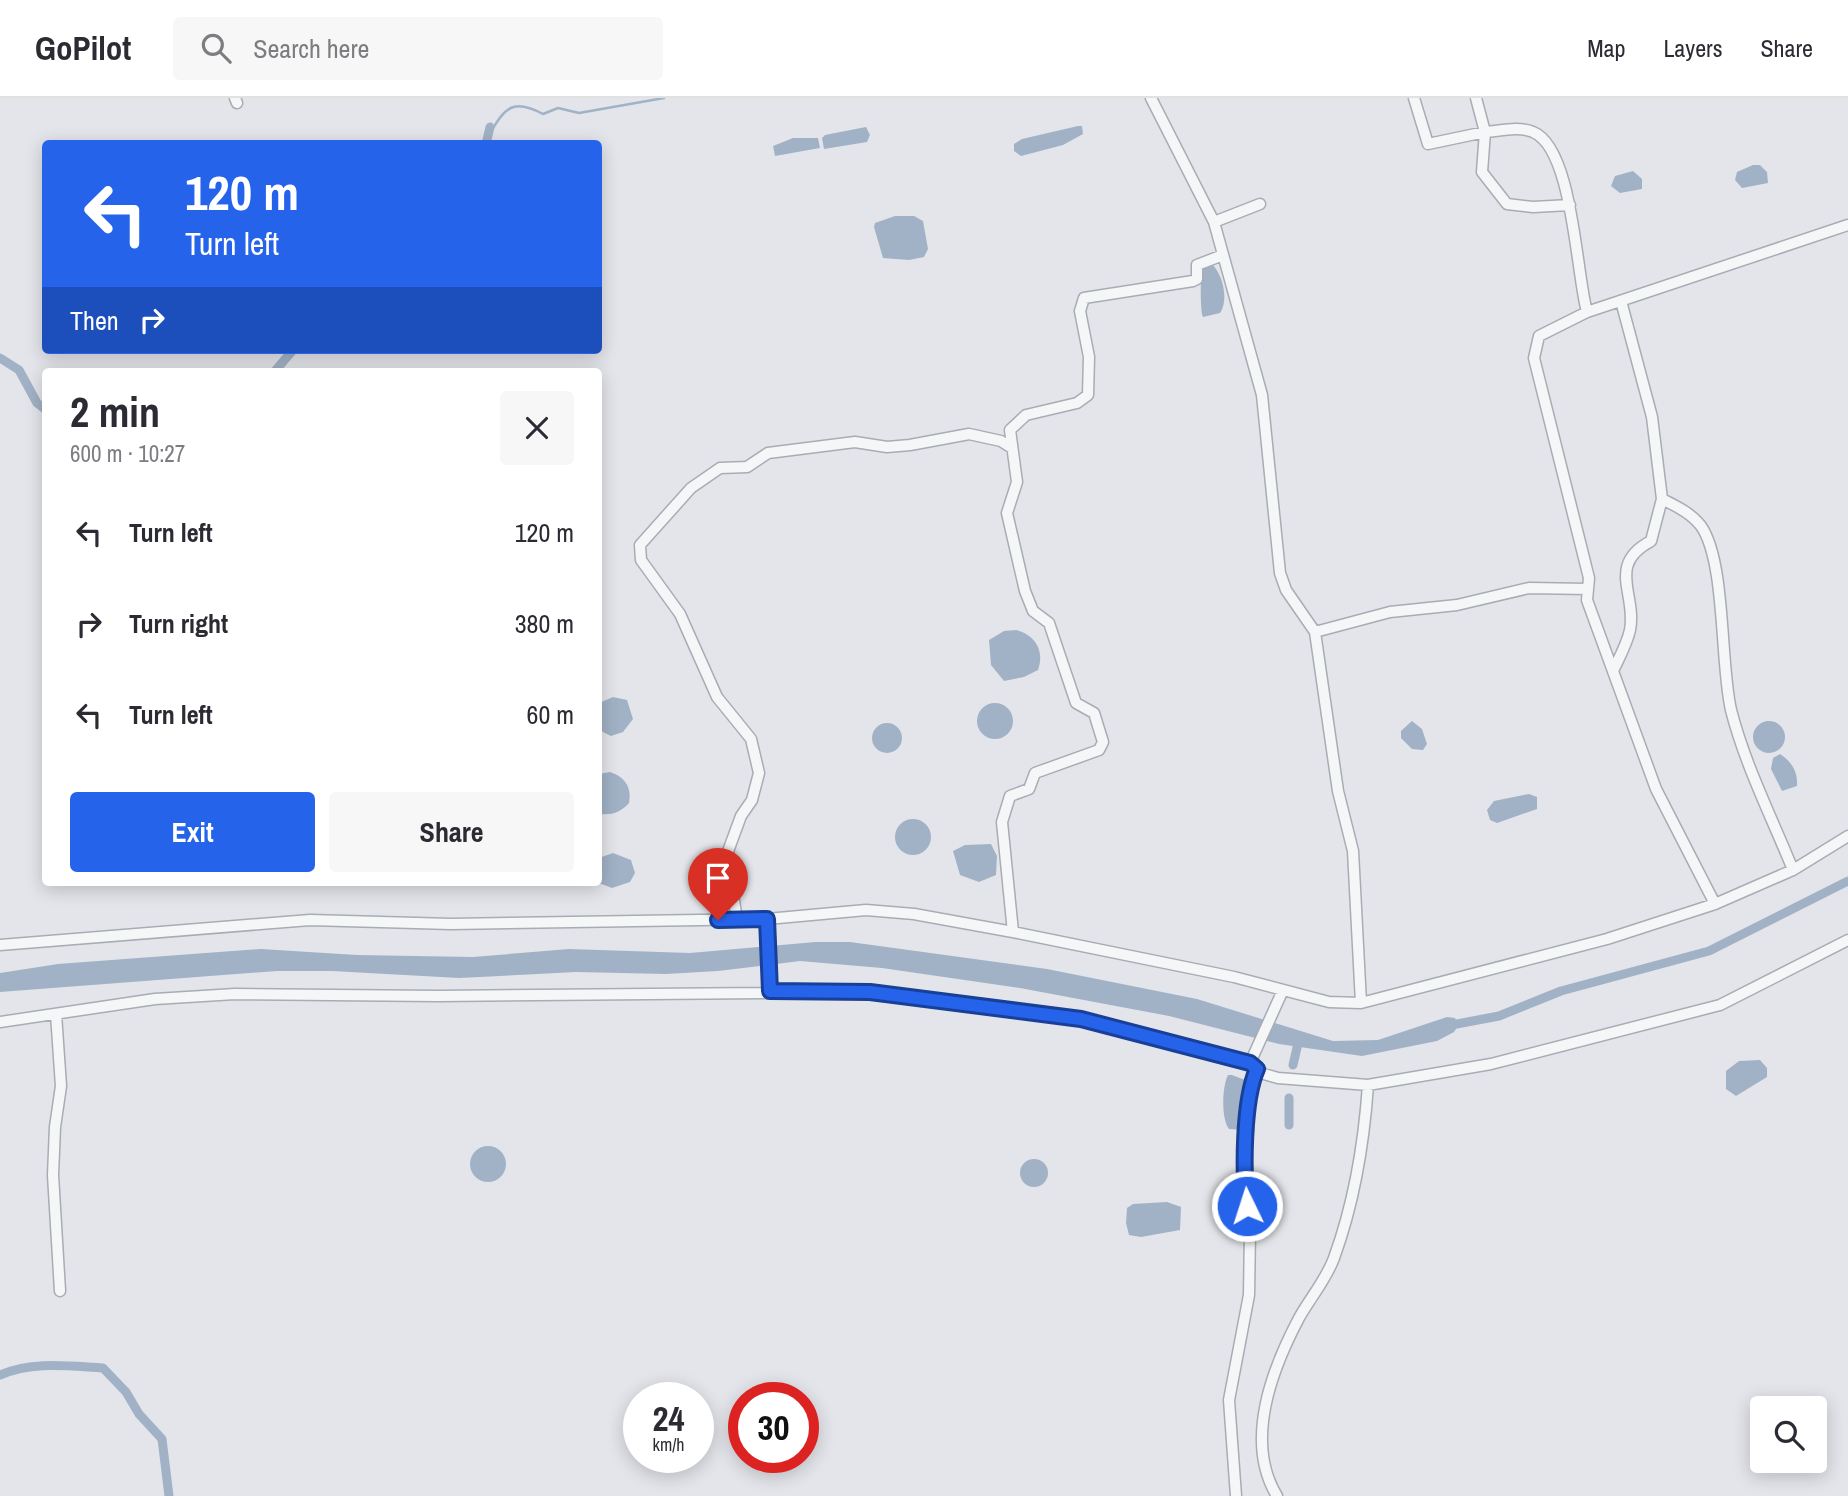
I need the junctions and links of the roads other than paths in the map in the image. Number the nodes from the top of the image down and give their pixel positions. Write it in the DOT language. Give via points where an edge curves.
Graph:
graph roads {
  1 [pos="1151,98"];
  2 [pos="1414,98"];
  3 [pos="1476,98"];
  4 [pos="1485,132"];
  5 [pos="1260,204"];
  6 [pos="1570,205"];
  7 [pos="1214,222"];
  8 [pos="1848,225"];
  9 [pos="1223,254"];
  10 [pos="1621,301"];
  11 [pos="1587,312"];
  12 [pos="1012,448"];
  13 [pos="1662,499"];
  14 [pos="1588,589"];
  15 [pos="1315,632"];
  16 [pos="1613,671"];
  17 [pos="1848,836"];
  18 [pos="1793,870"];
  19 [pos="1715,904"];
  20 [pos="767,919"];
  21 [pos="737,920"];
  22 [pos="1013,932"];
  23 [pos="1848,940"];
  24 [pos="0,945"];
  25 [pos="1283,990"];
  26 [pos="770,991"];
  27 [pos="1361,1003"];
  28 [pos="56,1014"];
  29 [pos="0,1023"];
  30 [pos="1254,1066"];
  31 [pos="1368,1085"];
  32 [pos="60,1291"];
  33 [pos="1236,1496"];
  34 [pos="1277,1496"];
  1 -- 7 [label="street"];
  2 -- 4 [label="street" via="1428,144"];
  3 -- 4 [label="street"];
  4 -- 6 [label="street" via="1524,129 1536,133 1556,161"];
  4 -- 6 [label="street" via="1482,172 1507,204"];
  5 -- 7 [label="street"];
  6 -- 11 [label="street"];
  7 -- 9 [label="street"];
  8 -- 10 [label="street"];
  9 -- 12 [label="street" via="1197,265 1193,281 1084,298 1080,311 1089,357 1088,395 1026,415 1010,430"];
  9 -- 15 [label="street" via="1262,395 1280,573 1286,590"];
  10 -- 11 [label="street"];
  10 -- 13 [label="street" via="1652,417"];
  11 -- 14 [label="street" via="1539,336 1534,358 1587,568"];
  12 -- 21 [label="street" via="969,434 910,445 855,442 768,453 747,467 720,468 691,488 640,545 642,560 680,614 717,696 751,739 759,773 727,854"];
  12 -- 22 [label="street" via="1017,482 1007,513 1025,591 1033,611 1049,623 1076,703 1094,713 1103,743 1099,750 1035,773 1028,789 1010,796 1002,822"];
  13 -- 16 [label="street" via="1651,541 1634,550 1625,572 1631,628"];
  13 -- 18 [label="street" via="1682,508 1702,527 1714,563 1731,709"];
  14 -- 15 [label="street" via="1529,588 1457,606 1390,612"];
  14 -- 16 [label="street" via="1587,600"];
  15 -- 27 [label="street" via="1338,791 1353,851"];
  16 -- 19 [label="street" via="1656,789"];
  17 -- 18 [label="street"];
  18 -- 19 [label="street"];
  19 -- 27 [label="street" via="1606,939"];
  20 -- 21 [label="street"];
  20 -- 22 [label="street" via="866,910"];
  20 -- 26 [label="street"];
  21 -- 24 [label="street" via="452,924 310,920"];
  22 -- 25 [label="street"];
  23 -- 31 [label="street" via="1720,1005 1491,1064"];
  25 -- 27 [label="street" via="1329,1002"];
  25 -- 30 [label="street"];
  26 -- 28 [label="street" via="235,994 155,999"];
  26 -- 30 [label="street" via="870,992 1081,1019"];
  28 -- 29 [label="street"];
  28 -- 32 [label="street" via="61,1086 53,1175"];
  30 -- 31 [label="street" via="1278,1078"];
  30 -- 33 [label="street" via="1244,1181 1250,1232 1248,1295 1228,1400"];
  31 -- 34 [label="street" via="1363,1137 1334,1261 1273,1372 1263,1428 1267,1479"];
}
